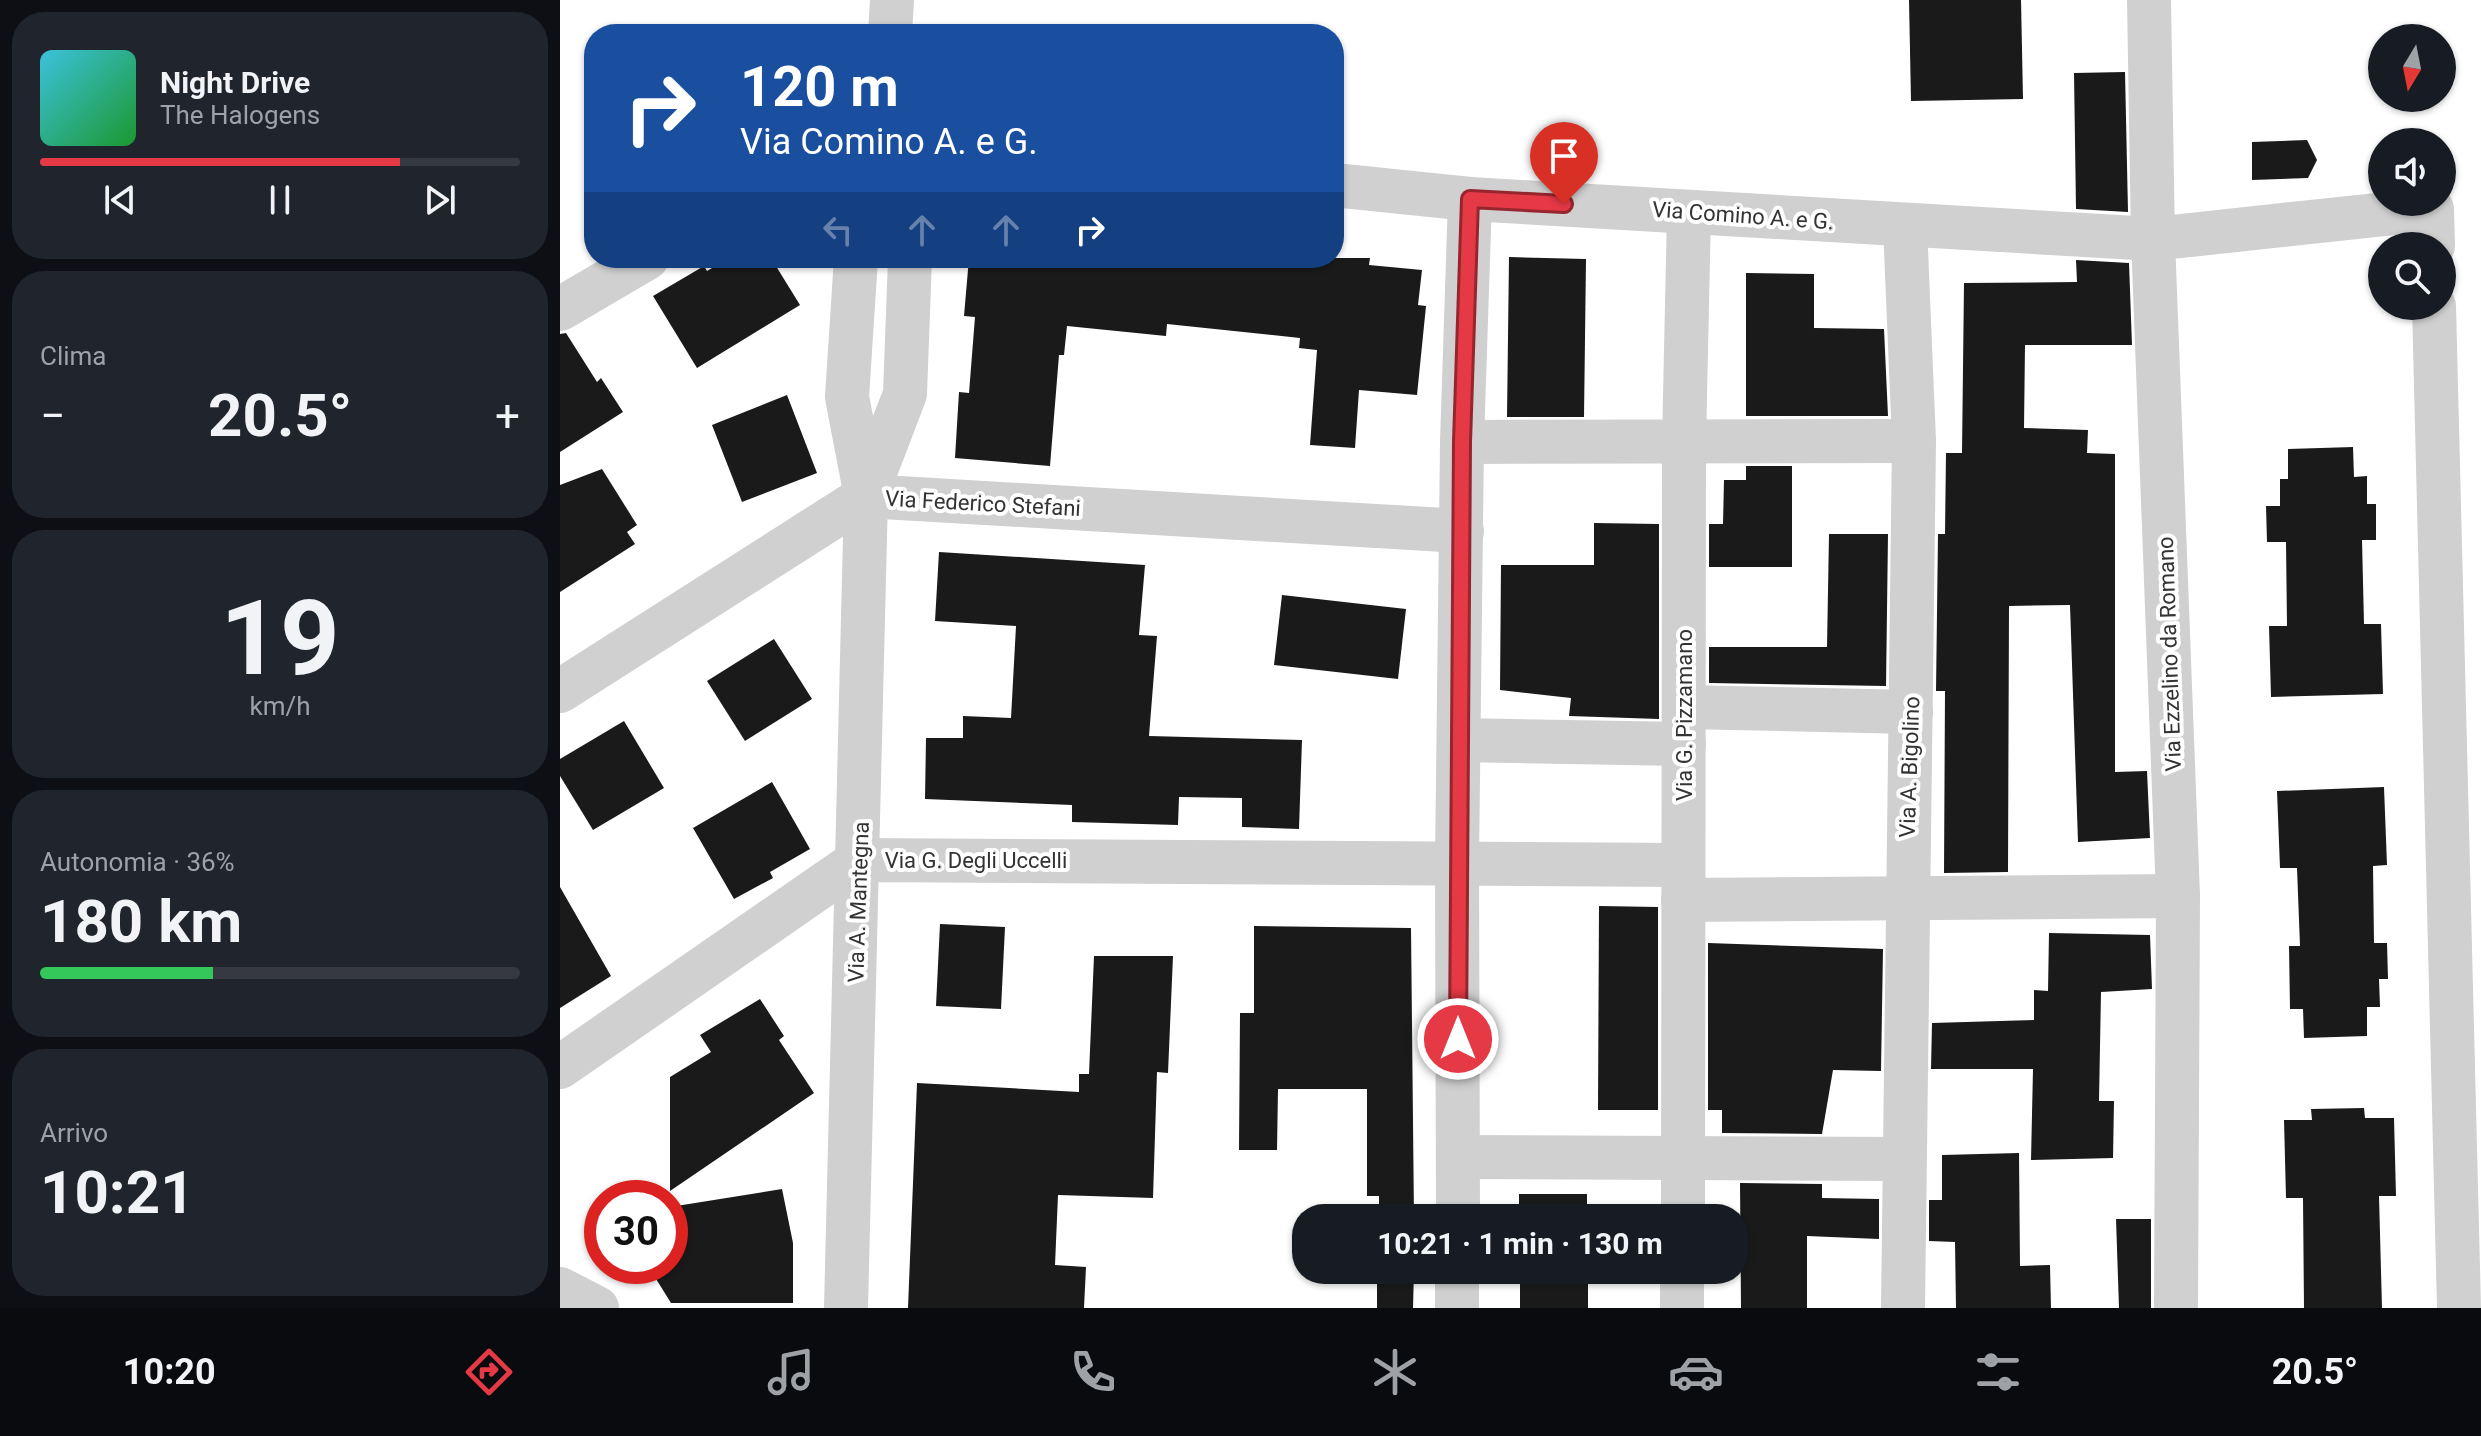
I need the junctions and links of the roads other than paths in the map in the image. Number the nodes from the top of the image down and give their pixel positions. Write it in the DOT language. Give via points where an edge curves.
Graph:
graph roads {
  1 [pos="892,0"];
  2 [pos="2149,0"];
  3 [pos="891,24"];
  4 [pos="1344,186"];
  5 [pos="1470,199"];
  6 [pos="1689,212"];
  7 [pos="1905,226"];
  8 [pos="2433,232"];
  9 [pos="2153,239"];
  10 [pos="630,268"];
  11 [pos="855,268"];
  12 [pos="910,268"];
  13 [pos="560,309"];
  14 [pos="2434,320"];
  15 [pos="1914,441"];
  16 [pos="1462,442"];
  17 [pos="1684,443"];
  18 [pos="866,496"];
  19 [pos="1462,531"];
  20 [pos="560,691"];
  21 [pos="1911,712"];
  22 [pos="1684,725"];
  23 [pos="1459,740"];
  24 [pos="859,860"];
  25 [pos="1457,863"];
  26 [pos="1683,882"];
  27 [pos="2178,896"];
  28 [pos="1905,898"];
  29 [pos="560,1067"];
  30 [pos="1458,1157"];
  31 [pos="1683,1159"];
  32 [pos="1903,1159"];
  33 [pos="1458,1204"];
  34 [pos="1683,1204"];
  35 [pos="1457,1284"];
  36 [pos="1682,1284"];
  37 [pos="560,1289"];
  38 [pos="597,1308"];
  39 [pos="846,1308"];
  40 [pos="1457,1308"];
  41 [pos="1682,1308"];
  42 [pos="1903,1308"];
  43 [pos="2176,1308"];
  44 [pos="2459,1308"];
  1 -- 3 [label="street"];
  2 -- 9 [label="street, Via Ezzelino da Romano"];
  4 -- 5 [label="street, Via Comino A. e G."];
  5 -- 6 [label="street, Via Comino A. e G."];
  5 -- 16 [label="street"];
  6 -- 7 [label="street, Via Comino A. e G."];
  6 -- 17 [label="street, Via G. Pizzamano"];
  7 -- 9 [label="street, Via Comino A. e G."];
  7 -- 15 [label="street, Via A. Bigolino"];
  8 -- 9 [label="street, Via Comino A. e G." via="2432,209"];
  9 -- 27 [label="street, Via Ezzelino da Romano"];
  10 -- 13 [label="street"];
  11 -- 18 [label="street, Via A. Mantegna" via="847,397"];
  12 -- 18 [label="street, Via A. Mantegna" via="905,394"];
  14 -- 44 [label="street"];
  15 -- 17 [label="street"];
  15 -- 21 [label="street, Via A. Bigolino"];
  16 -- 17 [label="street"];
  16 -- 19 [label="street"];
  17 -- 22 [label="street, Via G. Pizzamano"];
  18 -- 19 [label="street, Via Federico Stefani"];
  18 -- 20 [label="street, Via Federico Stefani"];
  18 -- 24 [label="street, Via A. Mantegna"];
  19 -- 23 [label="street"];
  21 -- 22 [label="street"];
  21 -- 28 [label="street, Via A. Bigolino"];
  22 -- 23 [label="street"];
  22 -- 26 [label="street, Via G. Pizzamano"];
  23 -- 25 [label="street"];
  24 -- 25 [label="street, Via G. Degli Uccelli"];
  24 -- 29 [label="street, Via G. Degli Uccelli"];
  24 -- 39 [label="street, Via A. Mantegna"];
  25 -- 26 [label="street, Via G. Degli Uccelli"];
  25 -- 30 [label="street"];
  26 -- 28 [label="street, Via G. Degli Uccelli"];
  26 -- 31 [label="street, Via G. Pizzamano"];
  27 -- 28 [label="street, Via G. Degli Uccelli"];
  27 -- 43 [label="street, Via Ezzelino da Romano"];
  28 -- 32 [label="street, Via A. Bigolino"];
  30 -- 31 [label="street"];
  30 -- 33 [label="street"];
  31 -- 32 [label="street"];
  31 -- 34 [label="street, Via G. Pizzamano"];
  32 -- 42 [label="street, Via A. Bigolino"];
  35 -- 40 [label="street"];
  36 -- 41 [label="street"];
  37 -- 38 [label="street"];
}
